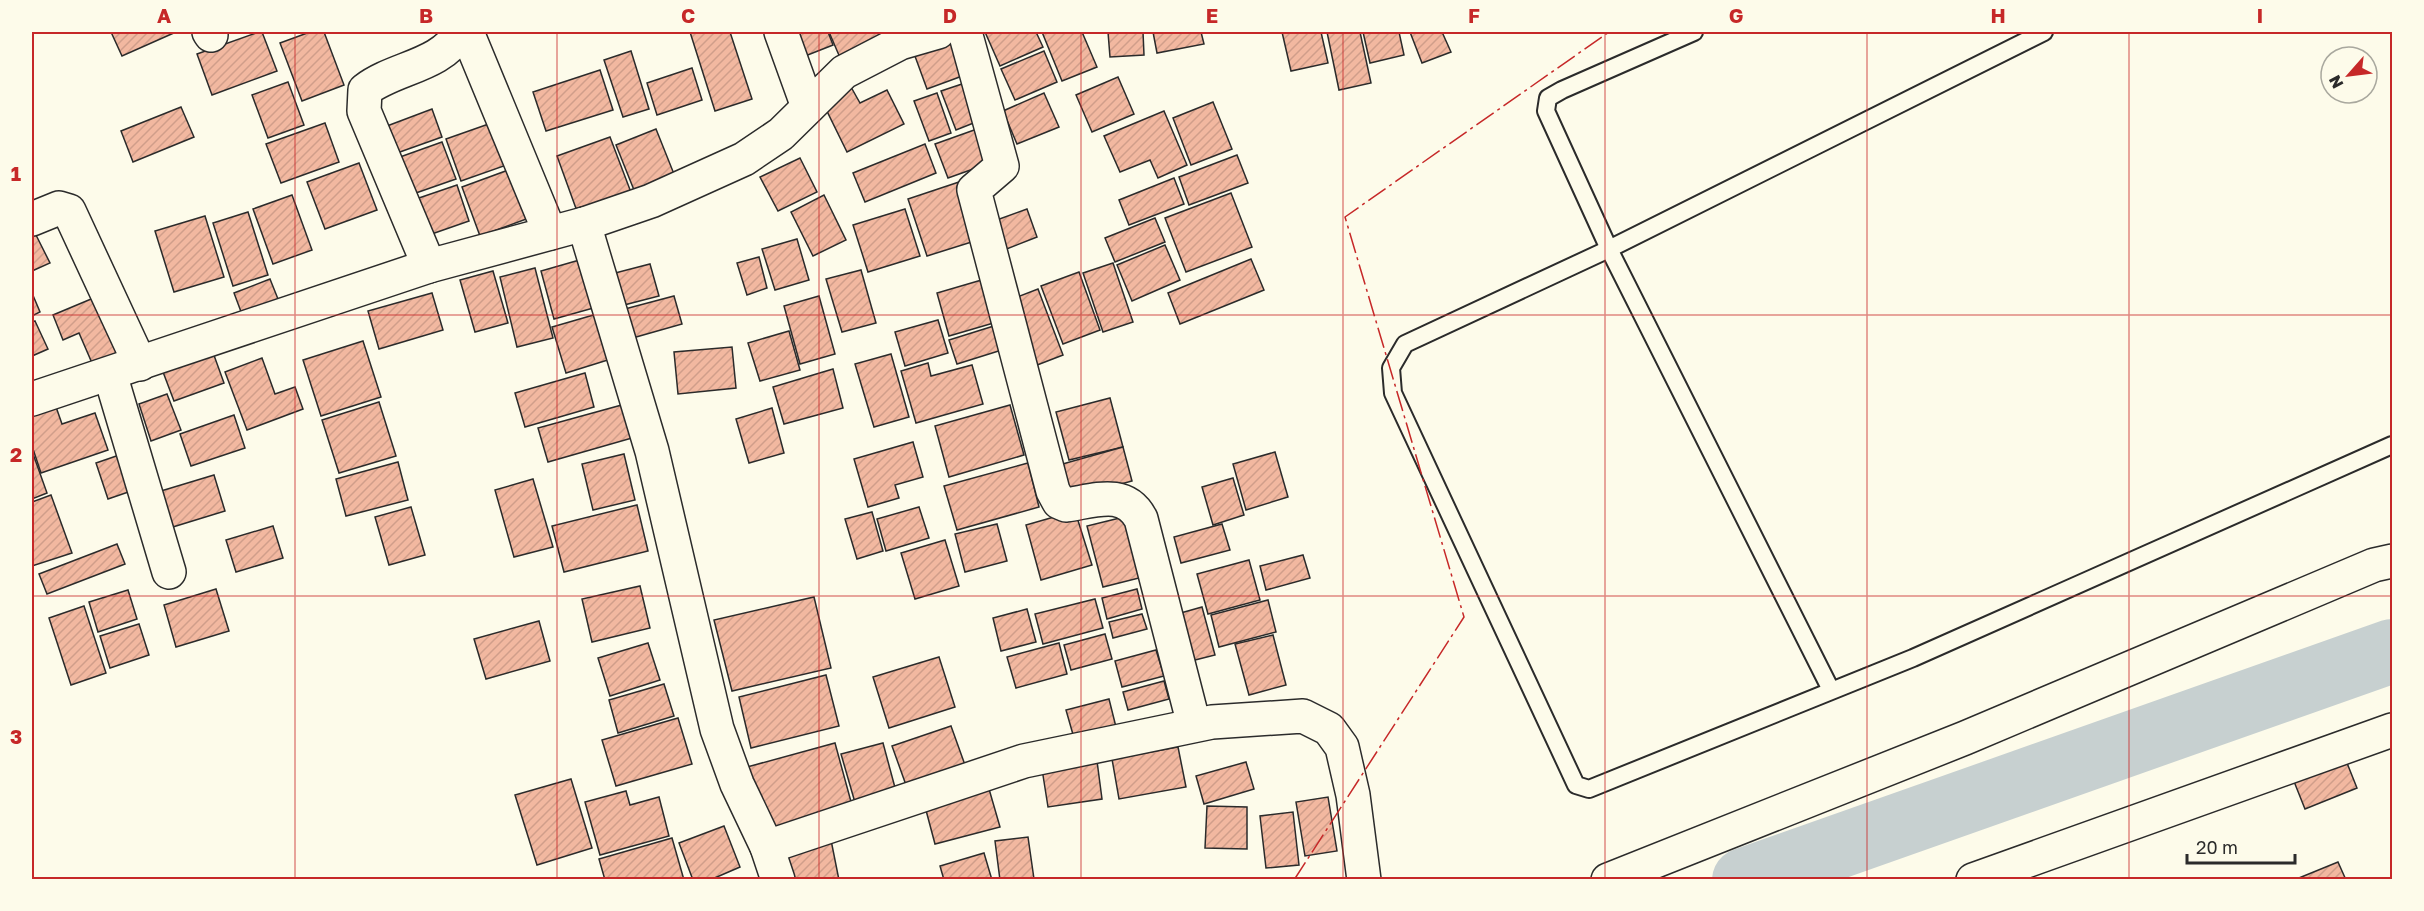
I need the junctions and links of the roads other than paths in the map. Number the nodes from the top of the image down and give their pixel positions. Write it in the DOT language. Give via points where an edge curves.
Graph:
graph roads {
  1 [pos="461,32"];
  2 [pos="467,32"];
  3 [pos="781,32"];
  4 [pos="938,32"];
  5 [pos="965,32"];
  6 [pos="1694,32"];
  7 [pos="2044,32"];
  8 [pos="898,37"];
  9 [pos="808,106"];
  10 [pos="32,219"];
  11 [pos="584,224"];
  12 [pos="550,233"];
  13 [pos="1609,249"];
  14 [pos="429,266"];
  15 [pos="125,369"];
  16 [pos="32,399"];
  17 [pos="2392,446"];
  18 [pos="2392,561"];
  19 [pos="170,572"];
  20 [pos="1831,690"];
  21 [pos="1194,726"];
  22 [pos="2392,730"];
  23 [pos="767,847"];
  24 [pos="778,879"];
  25 [pos="1364,879"];
  26 [pos="1608,879"];
  27 [pos="1973,879"];
  1 -- 14 [label="street" via="422,65 379,80 365,90 364,111"];
  2 -- 12 [label="street"];
  3 -- 9 [label="street"];
  4 -- 8 [label="street"];
  5 -- 21 [label="street" via="1002,166 974,190 1053,491 1059,502 1066,505 1114,498 1135,508"];
  6 -- 13 [label="lane" via="1548,98 1546,111"];
  7 -- 13 [label="lane"];
  8 -- 9 [label="street" via="844,72"];
  9 -- 11 [label="street" via="781,134 744,159 651,201"];
  10 -- 15 [label="street" via="59,208 69,211"];
  11 -- 12 [label="street"];
  11 -- 23 [label="street" via="652,451 717,729 737,784"];
  12 -- 14 [label="street"];
  13 -- 20 [label="lane"];
  13 -- 20 [label="lane" via="1405,344 1391,368 1393,393 1569,773 1576,785 1589,789"];
  14 -- 15 [label="street"];
  15 -- 16 [label="street"];
  15 -- 19 [label="street"];
  17 -- 20 [label="lane" via="2129,564"];
  18 -- 26 [label="street" via="2374,565 1965,738"];
  21 -- 23 [label="street" via="1024,760"];
  21 -- 25 [label="street" via="1303,716 1329,729 1345,757"];
  22 -- 27 [label="street"];
  23 -- 24 [label="street"];
}
